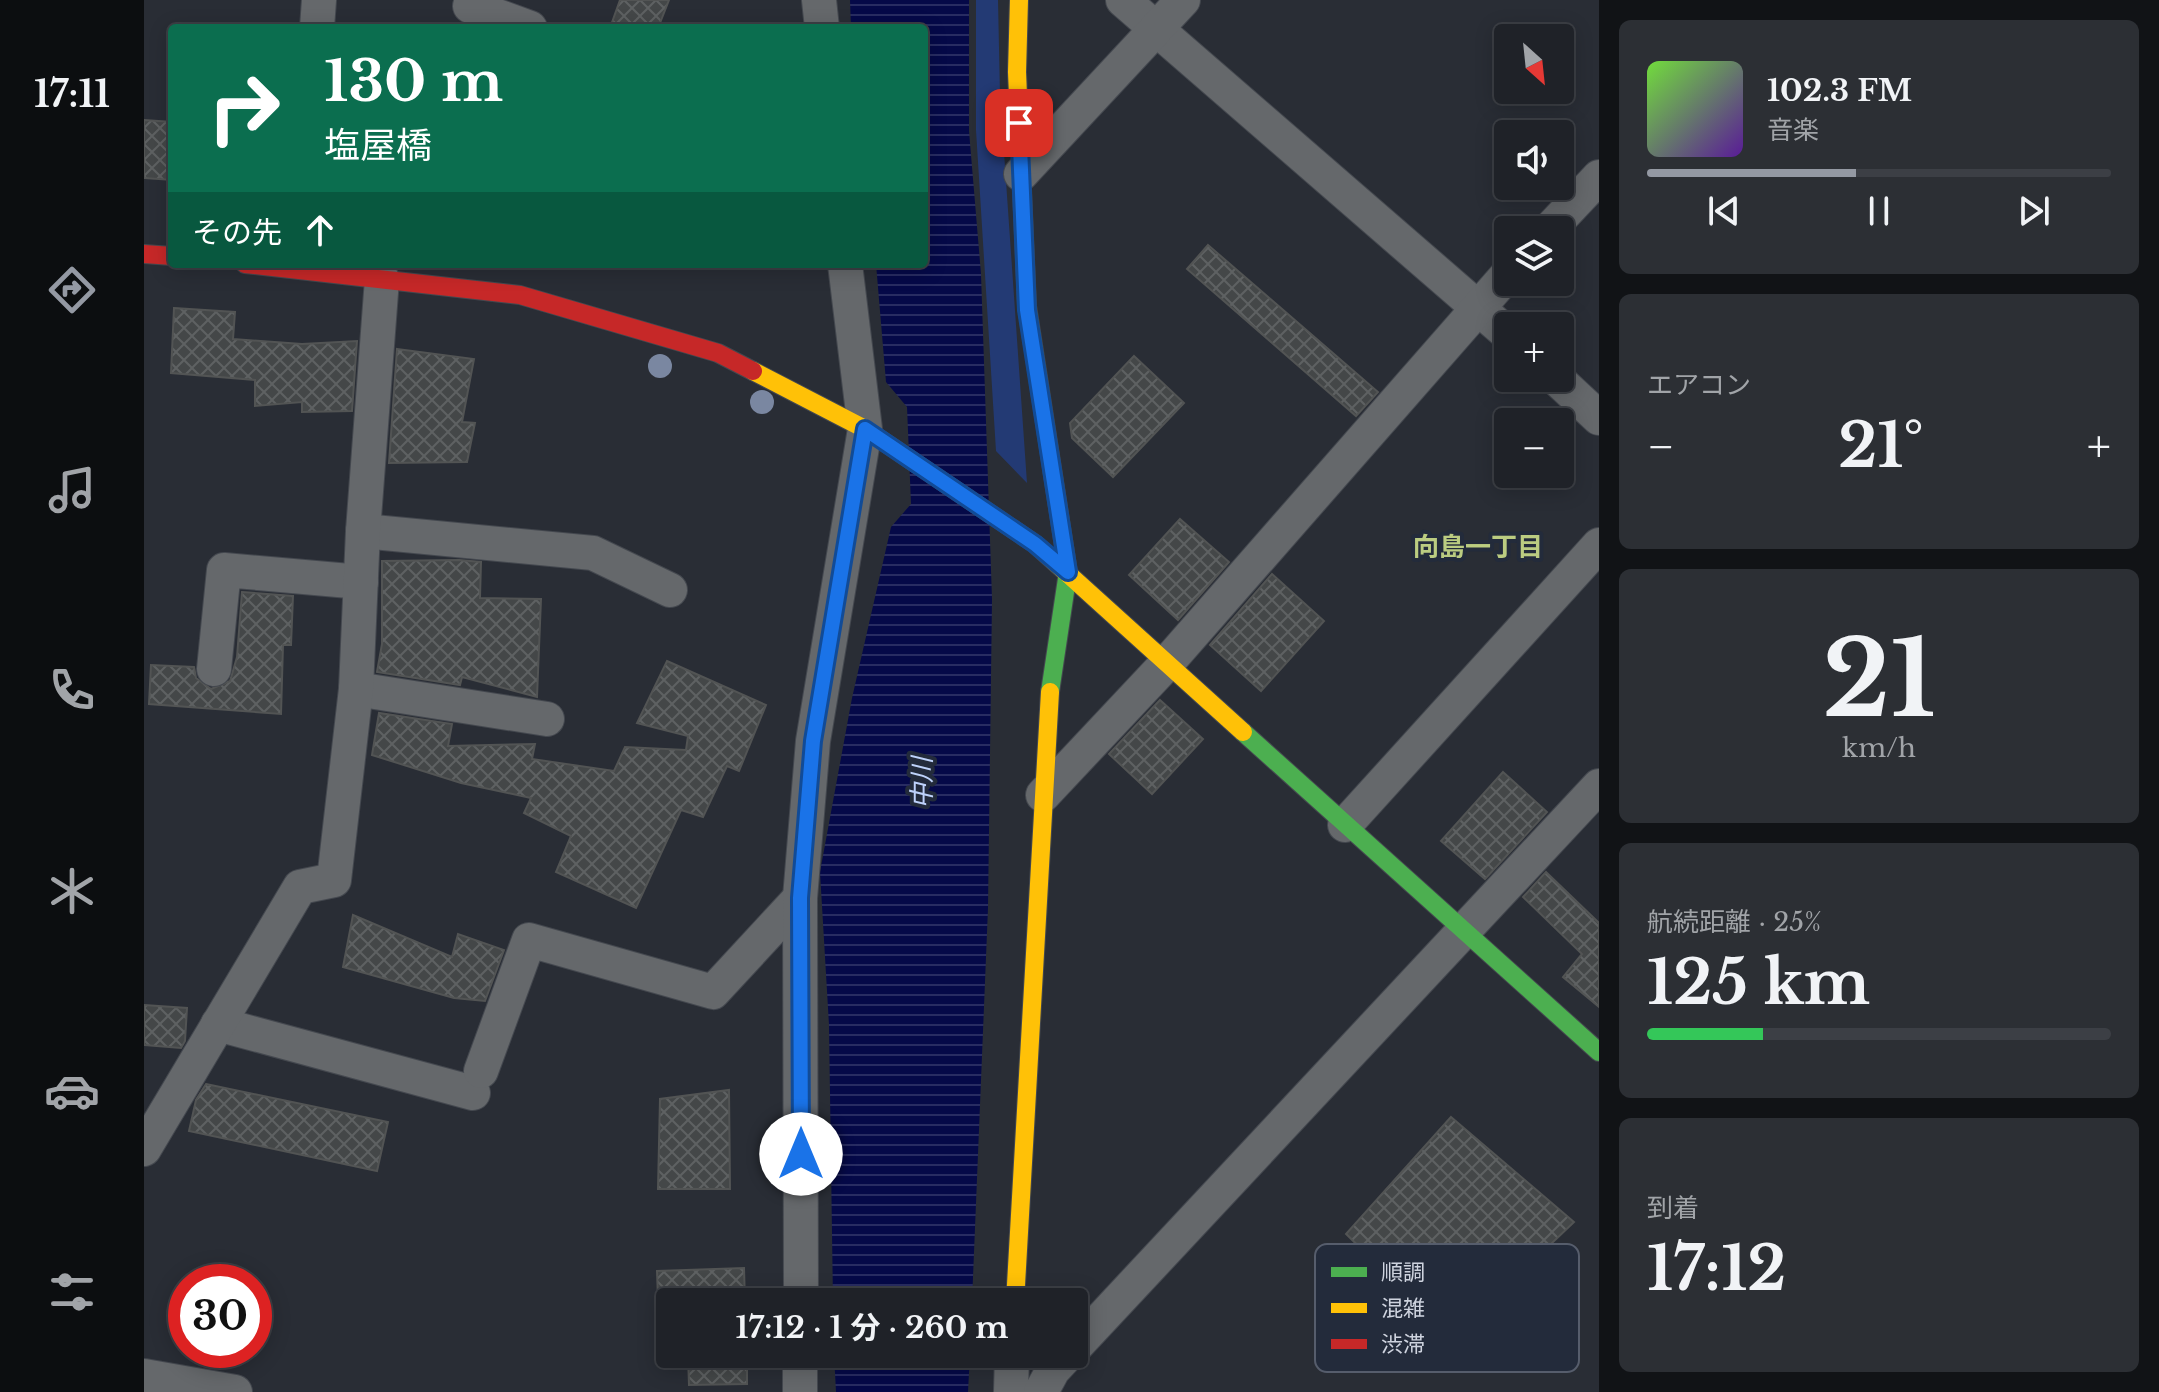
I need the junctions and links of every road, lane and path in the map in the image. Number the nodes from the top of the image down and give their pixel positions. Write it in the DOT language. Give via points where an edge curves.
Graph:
graph roads {
  1 [pos="319,0"];
  2 [pos="819,0"];
  3 [pos="1019,0"];
  4 [pos="1123,0"];
  5 [pos="1183,0"];
  6 [pos="470,6"];
  7 [pos="317,24"];
  8 [pos="519,24"];
  9 [pos="822,24"];
  10 [pos="1157,30"];
  11 [pos="1021,174"];
  12 [pos="1599,177"];
  13 [pos="1562,216"];
  14 [pos="144,254"];
  15 [pos="168,256"];
  16 [pos="308,268"];
  17 [pos="846,268"];
  18 [pos="382,279"];
  19 [pos="1494,289"];
  20 [pos="1478,306"];
  21 [pos="1494,321"];
  22 [pos="1571,392"];
  23 [pos="1599,418"];
  24 [pos="876,437"];
  25 [pos="363,531"];
  26 [pos="1599,545"];
  27 [pos="1068,572"];
  28 [pos="361,582"];
  29 [pos="670,590"];
  30 [pos="1168,662"];
  31 [pos="214,669"];
  32 [pos="356,689"];
  33 [pos="547,719"];
  34 [pos="1599,786"];
  35 [pos="1043,795"];
  36 [pos="1345,825"];
  37 [pos="800,898"];
  38 [pos="1464,934"];
  39 [pos="218,1024"];
  40 [pos="1599,1052"];
  41 [pos="144,1149"];
  42 [pos="801,1288"];
  43 [pos="1016,1288"];
  44 [pos="1088,1333"];
  45 [pos="800,1368"];
  46 [pos="1012,1368"];
  47 [pos="1055,1368"];
  48 [pos="144,1376"];
  49 [pos="235,1392"];
  50 [pos="800,1392"];
  51 [pos="1011,1392"];
  52 [pos="1041,1392"];
  1 -- 7 [label="street"];
  2 -- 9 [label="street"];
  3 -- 11 [label="street"];
  4 -- 10 [label="street"];
  5 -- 10 [label="street"];
  6 -- 8 [label="street"];
  10 -- 11 [label="street"];
  10 -- 20 [label="street"];
  11 -- 27 [label="street" via="1027,310"];
  12 -- 13 [label="street"];
  14 -- 15 [label="street"];
  16 -- 18 [label="street"];
  17 -- 24 [label="street"];
  18 -- 24 [label="street" via="520,295 718,353"];
  18 -- 25 [label="street"];
  19 -- 20 [label="street"];
  20 -- 21 [label="street"];
  20 -- 30 [label="street"];
  22 -- 23 [label="street"];
  24 -- 27 [label="street"];
  24 -- 37 [label="street" via="813,741"];
  25 -- 28 [label="street"];
  25 -- 29 [label="street" via="593,553"];
  26 -- 36 [label="street"];
  27 -- 30 [label="street"];
  27 -- 35 [label="street" via="1049,698"];
  28 -- 31 [label="street" via="224,570"];
  28 -- 32 [label="street"];
  30 -- 35 [label="street"];
  30 -- 36 [label="street"];
  32 -- 33 [label="street"];
  32 -- 39 [label="street" via="334,880 300,887"];
  34 -- 38 [label="street"];
  35 -- 43 [label="street"];
  36 -- 38 [label="street"];
  37 -- 39 [label="street" via="713,992 529,940 477,1082"];
  37 -- 42 [label="street"];
  38 -- 40 [label="street"];
  38 -- 44 [label="street"];
  39 -- 41 [label="street"];
  45 -- 50 [label="street"];
  46 -- 51 [label="street"];
  47 -- 52 [label="street"];
  48 -- 49 [label="street"];
}
